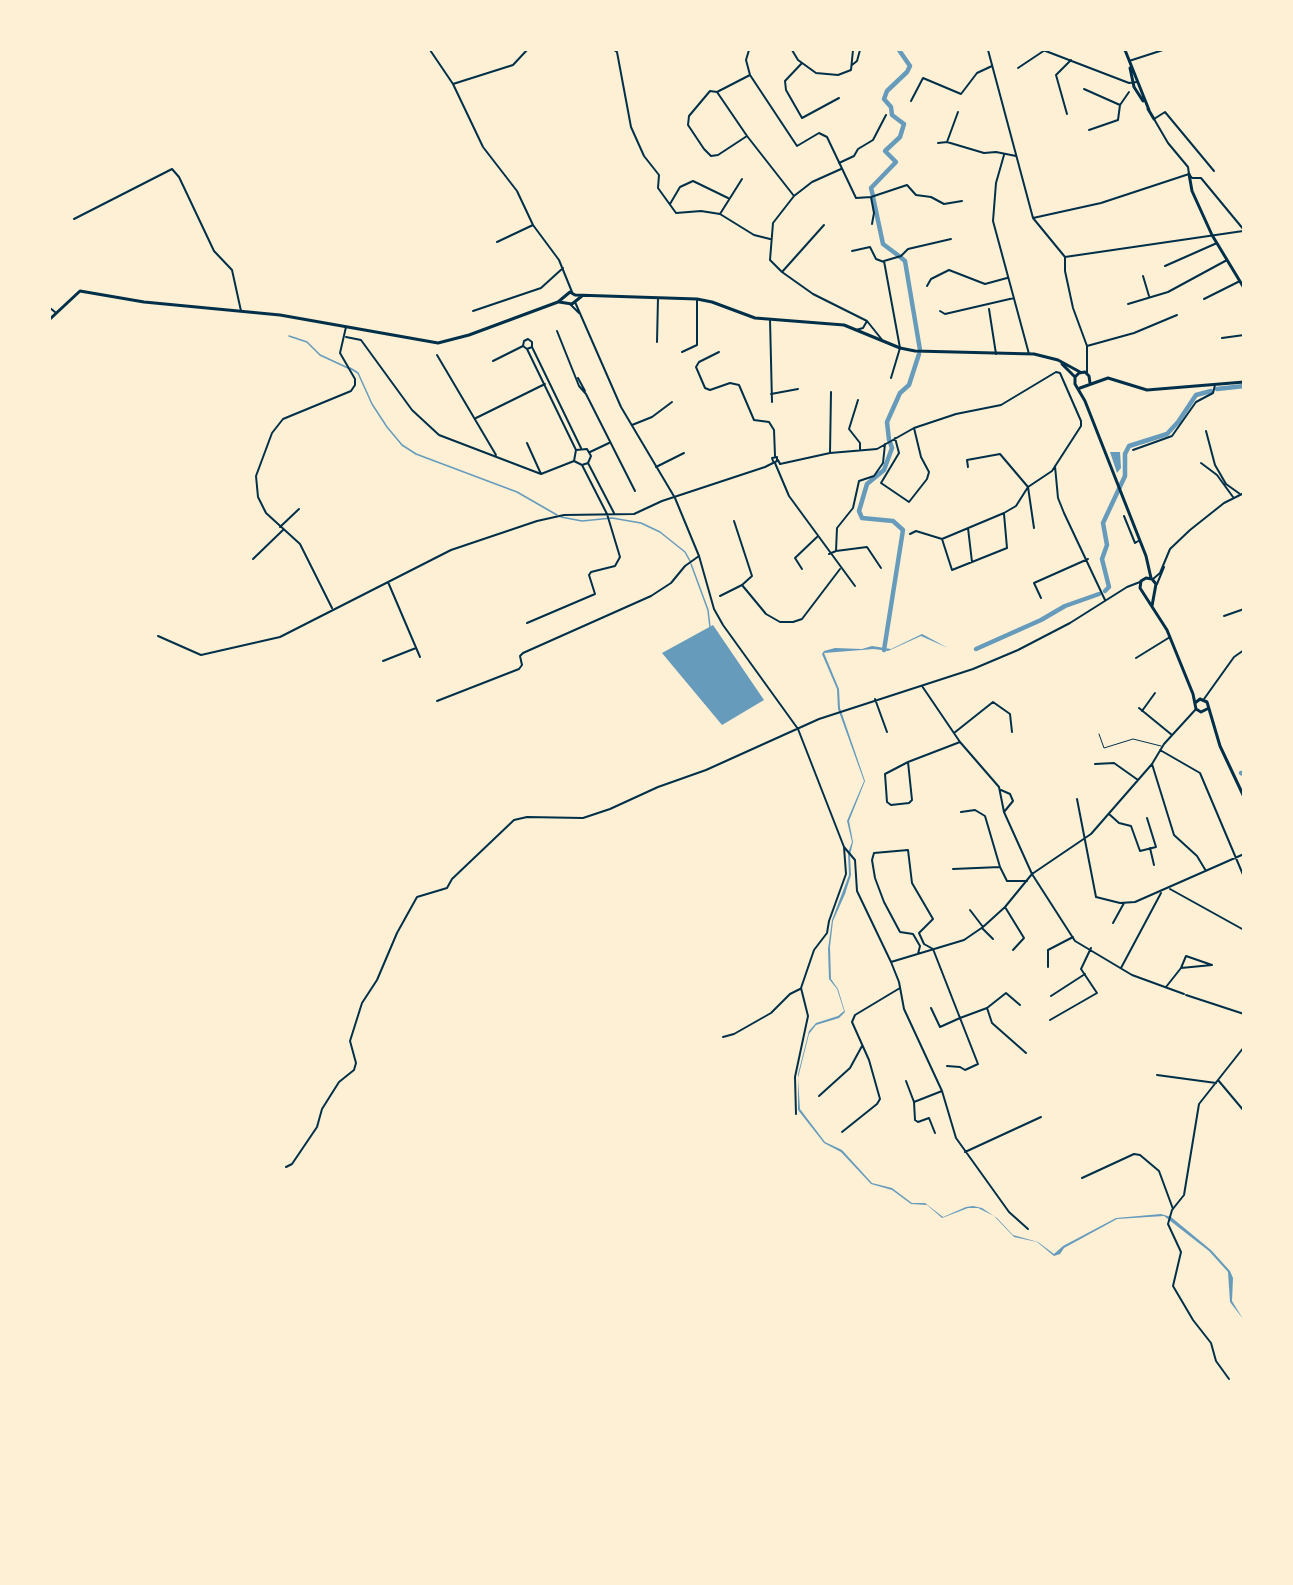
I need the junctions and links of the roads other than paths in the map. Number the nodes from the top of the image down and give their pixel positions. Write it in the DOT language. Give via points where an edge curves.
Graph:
graph roads {
  1 [pos="430,50"];
  2 [pos="527,50"];
  3 [pos="614,50"];
  4 [pos="749,50"];
  5 [pos="792,50"];
  6 [pos="853,50"];
  7 [pos="860,50"];
  8 [pos="988,50"];
  9 [pos="1044,50"];
  10 [pos="1125,50"];
  11 [pos="1163,50"];
  12 [pos="1071,60"];
  13 [pos="1129,61"];
  14 [pos="802,63"];
  15 [pos="852,66"];
  16 [pos="992,66"];
  17 [pos="1018,68"];
  18 [pos="750,75"];
  19 [pos="1133,83"];
  20 [pos="453,84"];
  21 [pos="1084,89"];
  22 [pos="1138,90"];
  23 [pos="717,92"];
  24 [pos="1129,92"];
  25 [pos="839,98"];
  26 [pos="910,101"];
  27 [pos="1120,105"];
  28 [pos="958,112"];
  29 [pos="1067,114"];
  30 [pos="886,115"];
  31 [pos="1154,119"];
  32 [pos="1089,130"];
  33 [pos="747,136"];
  34 [pos="946,142"];
  35 [pos="938,143"];
  36 [pos="1004,155"];
  37 [pos="1016,156"];
  38 [pos="839,163"];
  39 [pos="842,169"];
  40 [pos="1214,171"];
  41 [pos="1189,174"];
  42 [pos="742,179"];
  43 [pos="794,196"];
  44 [pos="871,197"];
  45 [pos="728,198"];
  46 [pos="962,201"];
  47 [pos="670,204"];
  48 [pos="720,214"];
  49 [pos="1033,218"];
  50 [pos="74,219"];
  51 [pos="872,224"];
  52 [pos="533,225"];
  53 [pos="824,225"];
  54 [pos="1244,230"];
  55 [pos="1212,235"];
  56 [pos="771,239"];
  57 [pos="951,239"];
  58 [pos="497,242"];
  59 [pos="1217,243"];
  60 [pos="852,251"];
  61 [pos="1065,257"];
  62 [pos="1227,260"];
  63 [pos="884,262"];
  64 [pos="1165,266"];
  65 [pos="563,268"];
  66 [pos="782,272"];
  67 [pos="1143,276"];
  68 [pos="1007,278"];
  69 [pos="1240,281"];
  70 [pos="927,286"];
  71 [pos="1244,288"];
  72 [pos="573,296"];
  73 [pos="564,297"];
  74 [pos="1149,297"];
  75 [pos="658,298"];
  76 [pos="1014,298"];
  77 [pos="697,299"];
  78 [pos="1204,299"];
  79 [pos="558,302"];
  80 [pos="568,303"];
  81 [pos="1128,304"];
  82 [pos="50,308"];
  83 [pos="989,309"];
  84 [pos="241,311"];
  85 [pos="473,311"];
  86 [pos="940,311"];
  87 [pos="55,312"];
  88 [pos="580,314"];
  89 [pos="1177,315"];
  90 [pos="50,319"];
  91 [pos="770,319"];
  92 [pos="867,321"];
  93 [pos="346,327"];
  94 [pos="364,330"];
  95 [pos="855,330"];
  96 [pos="557,332"];
  97 [pos="1244,335"];
  98 [pos="345,337"];
  99 [pos="1222,338"];
  100 [pos="361,340"];
  101 [pos="883,341"];
  102 [pos="657,342"];
  103 [pos="523,346"];
  104 [pos="1087,346"];
  105 [pos="532,347"];
  106 [pos="900,348"];
  107 [pos="527,349"];
  108 [pos="682,352"];
  109 [pos="719,352"];
  110 [pos="996,354"];
  111 [pos="1029,354"];
  112 [pos="437,355"];
  113 [pos="1058,360"];
  114 [pos="493,361"];
  115 [pos="1089,364"];
  116 [pos="1081,372"];
  117 [pos="1088,375"];
  118 [pos="1075,377"];
  119 [pos="891,378"];
  120 [pos="1099,380"];
  121 [pos="1244,382"];
  122 [pos="1090,383"];
  123 [pos="545,384"];
  124 [pos="1076,385"];
  125 [pos="1215,385"];
  126 [pos="1069,387"];
  127 [pos="1086,387"];
  128 [pos="798,389"];
  129 [pos="831,392"];
  130 [pos="771,394"];
  131 [pos="858,400"];
  132 [pos="1085,401"];
  133 [pos="672,402"];
  134 [pos="772,402"];
  135 [pos="476,418"];
  136 [pos="632,425"];
  137 [pos="914,428"];
  138 [pos="1206,430"];
  139 [pos="895,437"];
  140 [pos="527,443"];
  141 [pos="609,443"];
  142 [pos="885,444"];
  143 [pos="580,448"];
  144 [pos="576,450"];
  145 [pos="860,450"];
  146 [pos="1133,450"];
  147 [pos="590,452"];
  148 [pos="684,453"];
  149 [pos="830,453"];
  150 [pos="496,455"];
  151 [pos="574,461"];
  152 [pos="775,461"];
  153 [pos="588,463"];
  154 [pos="1201,463"];
  155 [pos="582,465"];
  156 [pos="968,466"];
  157 [pos="1055,466"];
  158 [pos="656,467"];
  159 [pos="541,474"];
  160 [pos="1028,487"];
  161 [pos="635,491"];
  162 [pos="1242,493"];
  163 [pos="1233,497"];
  164 [pos="675,498"];
  165 [pos="299,509"];
  166 [pos="614,513"];
  167 [pos="1004,513"];
  168 [pos="607,514"];
  169 [pos="1124,516"];
  170 [pos="734,521"];
  171 [pos="968,528"];
  172 [pos="1034,528"];
  173 [pos="282,529"];
  174 [pos="910,534"];
  175 [pos="817,537"];
  176 [pos="942,539"];
  177 [pos="1140,540"];
  178 [pos="836,551"];
  179 [pos="829,554"];
  180 [pos="699,556"];
  181 [pos="253,559"];
  182 [pos="1088,559"];
  183 [pos="972,562"];
  184 [pos="1163,565"];
  185 [pos="881,568"];
  186 [pos="802,569"];
  187 [pos="840,569"];
  188 [pos="1148,569"];
  189 [pos="1146,578"];
  190 [pos="1151,578"];
  191 [pos="388,582"];
  192 [pos="1140,582"];
  193 [pos="742,585"];
  194 [pos="855,586"];
  195 [pos="1132,586"];
  196 [pos="1155,588"];
  197 [pos="1143,592"];
  198 [pos="720,596"];
  199 [pos="1041,598"];
  200 [pos="1105,600"];
  201 [pos="1152,606"];
  202 [pos="332,608"];
  203 [pos="1244,609"];
  204 [pos="1224,616"];
  205 [pos="527,623"];
  206 [pos="158,636"];
  207 [pos="1170,637"];
  208 [pos="416,648"];
  209 [pos="1244,650"];
  210 [pos="420,657"];
  211 [pos="1136,658"];
  212 [pos="383,661"];
  213 [pos="922,686"];
  214 [pos="1155,693"];
  215 [pos="1193,694"];
  216 [pos="875,699"];
  217 [pos="1202,699"];
  218 [pos="436,701"];
  219 [pos="1195,703"];
  220 [pos="1201,710"];
  221 [pos="798,729"];
  222 [pos="887,732"];
  223 [pos="1012,732"];
  224 [pos="954,733"];
  225 [pos="1099,734"];
  226 [pos="1173,735"];
  227 [pos="960,742"];
  228 [pos="1163,746"];
  229 [pos="1160,750"];
  230 [pos="908,762"];
  231 [pos="1095,764"];
  232 [pos="1152,764"];
  233 [pos="1138,781"];
  234 [pos="1001,790"];
  235 [pos="1244,797"];
  236 [pos="1077,799"];
  237 [pos="961,812"];
  238 [pos="1004,812"];
  239 [pos="1109,814"];
  240 [pos="1147,818"];
  241 [pos="1085,838"];
  242 [pos="846,848"];
  243 [pos="1150,849"];
  244 [pos="1244,854"];
  245 [pos="1235,858"];
  246 [pos="1154,866"];
  247 [pos="1000,867"];
  248 [pos="953,869"];
  249 [pos="1206,871"];
  250 [pos="1032,874"];
  251 [pos="1244,877"];
  252 [pos="1027,881"];
  253 [pos="1170,889"];
  254 [pos="1161,893"];
  255 [pos="1124,903"];
  256 [pos="1005,907"];
  257 [pos="970,910"];
  258 [pos="1113,923"];
  259 [pos="983,927"];
  260 [pos="1244,930"];
  261 [pos="919,933"];
  262 [pos="913,934"];
  263 [pos="1073,937"];
  264 [pos="993,939"];
  265 [pos="1091,948"];
  266 [pos="933,949"];
  267 [pos="1013,950"];
  268 [pos="918,954"];
  269 [pos="891,962"];
  270 [pos="1048,967"];
  271 [pos="1121,968"];
  272 [pos="1181,968"];
  273 [pos="1085,974"];
  274 [pos="1166,987"];
  275 [pos="801,988"];
  276 [pos="900,988"];
  277 [pos="1051,996"];
  278 [pos="1020,1005"];
  279 [pos="931,1008"];
  280 [pos="987,1008"];
  281 [pos="1244,1014"];
  282 [pos="960,1018"];
  283 [pos="1050,1020"];
  284 [pos="723,1037"];
  285 [pos="862,1046"];
  286 [pos="1244,1047"];
  287 [pos="1026,1053"];
  288 [pos="947,1066"];
  289 [pos="1157,1075"];
  290 [pos="906,1081"];
  291 [pos="1217,1082"];
  292 [pos="942,1091"];
  293 [pos="819,1096"];
  294 [pos="914,1102"];
  295 [pos="1244,1111"];
  296 [pos="796,1114"];
  297 [pos="1041,1117"];
  298 [pos="842,1132"];
  299 [pos="935,1133"];
  300 [pos="965,1152"];
  301 [pos="286,1167"];
  302 [pos="1082,1178"];
  303 [pos="1173,1209"];
  304 [pos="1028,1229"];
  305 [pos="1229,1379"];
  1 -- 20 [label="street"];
  2 -- 20 [label="street" via="513,64"];
  3 -- 47 [label="street" via="631,127 644,156 659,175 658,188"];
  4 -- 18 [label="street" via="746,60"];
  5 -- 14 [label="street"];
  6 -- 15 [label="street"];
  7 -- 15 [label="street"];
  8 -- 16 [label="street"];
  9 -- 12 [label="street"];
  9 -- 17 [label="street"];
  10 -- 13 [label="street"];
  11 -- 13 [label="street"];
  12 -- 19 [label="street"];
  12 -- 29 [label="street" via="1056,75"];
  13 -- 19 [label="street"];
  14 -- 15 [label="street" via="816,73 838,75"];
  14 -- 25 [label="street" via="785,81 802,118"];
  16 -- 26 [label="street" via="977,73 961,94 925,77"];
  16 -- 37 [label="street"];
  18 -- 23 [label="street"];
  18 -- 38 [label="street" via="797,146 819,133 827,137"];
  19 -- 22 [label="street"];
  19 -- 24 [label="street"];
  20 -- 52 [label="street" via="483,147 517,191"];
  21 -- 27 [label="street"];
  22 -- 24 [label="street"];
  22 -- 31 [label="street"];
  23 -- 33 [label="street"];
  23 -- 33 [label="street" via="710,91 689,117 688,125 704,149 711,156 718,155"];
  24 -- 27 [label="street"];
  27 -- 32 [label="street" via="1118,120"];
  28 -- 34 [label="street"];
  30 -- 38 [label="street" via="873,141"];
  31 -- 40 [label="street" via="1165,112"];
  31 -- 41 [label="street"];
  33 -- 43 [label="street"];
  34 -- 35 [label="street"];
  34 -- 36 [label="street"];
  36 -- 37 [label="street"];
  36 -- 68 [label="street" via="996,183 993,221"];
  37 -- 49 [label="street"];
  38 -- 39 [label="street"];
  39 -- 43 [label="street" via="812,182"];
  39 -- 44 [label="street" via="856,198"];
  41 -- 49 [label="street" via="1101,203"];
  41 -- 54 [label="street" via="1201,178"];
  41 -- 55 [label="street"];
  42 -- 45 [label="street"];
  43 -- 56 [label="street" via="773,223"];
  44 -- 46 [label="street" via="907,185 916,195 944,204"];
  44 -- 51 [label="street"];
  45 -- 47 [label="street" via="693,181 680,187"];
  45 -- 48 [label="street"];
  47 -- 48 [label="street" via="676,213"];
  48 -- 56 [label="street" via="754,235"];
  49 -- 61 [label="street"];
  50 -- 84 [label="street" via="172,169 214,251 232,270"];
  52 -- 58 [label="street"];
  52 -- 65 [label="street"];
  53 -- 66 [label="street"];
  54 -- 55 [label="street"];
  55 -- 59 [label="street"];
  55 -- 61 [label="street"];
  56 -- 66 [label="street" via="770,260"];
  57 -- 63 [label="street" via="908,249"];
  59 -- 62 [label="street"];
  59 -- 64 [label="street"];
  60 -- 63 [label="street" via="870,247 876,260"];
  61 -- 104 [label="street" via="1072,304"];
  62 -- 69 [label="street"];
  62 -- 74 [label="street" via="1168,292"];
  63 -- 106 [label="street"];
  65 -- 72 [label="street"];
  65 -- 85 [label="street" via="541,288"];
  66 -- 92 [label="street" via="813,294"];
  67 -- 74 [label="street"];
  68 -- 70 [label="street" via="985,284 949,270 931,279"];
  68 -- 76 [label="street"];
  69 -- 71 [label="street"];
  69 -- 78 [label="street"];
  72 -- 73 [label="street"];
  72 -- 75 [label="street"];
  72 -- 80 [label="street"];
  72 -- 88 [label="street"];
  73 -- 79 [label="street"];
  73 -- 80 [label="street"];
  74 -- 81 [label="street"];
  75 -- 77 [label="street"];
  75 -- 102 [label="street"];
  76 -- 86 [label="street" via="945,314"];
  76 -- 111 [label="street"];
  77 -- 91 [label="street"];
  77 -- 108 [label="street" via="697,345"];
  79 -- 80 [label="street"];
  79 -- 94 [label="street" via="438,343"];
  80 -- 88 [label="street"];
  82 -- 87 [label="street"];
  83 -- 110 [label="street"];
  84 -- 87 [label="street" via="144,302 80,291"];
  84 -- 93 [label="street"];
  87 -- 90 [label="street"];
  88 -- 136 [label="street"];
  89 -- 104 [label="street" via="1134,333"];
  91 -- 95 [label="street" via="837,324"];
  91 -- 130 [label="street"];
  92 -- 95 [label="street" via="863,328"];
  92 -- 101 [label="street"];
  93 -- 94 [label="street"];
  93 -- 98 [label="street"];
  94 -- 100 [label="street"];
  95 -- 101 [label="street"];
  96 -- 141 [label="street"];
  97 -- 99 [label="street"];
  98 -- 100 [label="street"];
  98 -- 173 [label="street" via="340,353 355,379 351,391 283,419 259,462 258,497 266,513"];
  100 -- 150 [label="street" via="428,427 451,440"];
  101 -- 106 [label="street"];
  103 -- 105 [label="street" via="528,339"];
  103 -- 107 [label="street"];
  103 -- 114 [label="street"];
  104 -- 115 [label="street"];
  105 -- 107 [label="street"];
  105 -- 143 [label="street"];
  106 -- 110 [label="street"];
  106 -- 119 [label="street"];
  107 -- 123 [label="street"];
  109 -- 152 [label="street" via="697,365 705,388 739,385 754,420 770,422 774,430"];
  110 -- 111 [label="street"];
  111 -- 113 [label="street"];
  112 -- 135 [label="street"];
  113 -- 116 [label="street"];
  113 -- 118 [label="street"];
  115 -- 116 [label="street"];
  115 -- 117 [label="street"];
  116 -- 117 [label="street"];
  116 -- 118 [label="street"];
  117 -- 120 [label="street"];
  117 -- 122 [label="street"];
  118 -- 124 [label="street"];
  120 -- 122 [label="street"];
  120 -- 125 [label="street" via="1108,378 1147,390"];
  121 -- 125 [label="street"];
  122 -- 127 [label="street"];
  123 -- 135 [label="street"];
  123 -- 144 [label="street"];
  124 -- 126 [label="street"];
  124 -- 127 [label="street"];
  124 -- 132 [label="street"];
  125 -- 146 [label="street" via="1213,393 1196,402 1172,436"];
  126 -- 137 [label="street" via="1056,372 1001,405"];
  126 -- 157 [label="street" via="1081,426"];
  127 -- 132 [label="street"];
  128 -- 130 [label="street"];
  129 -- 149 [label="street"];
  130 -- 134 [label="street"];
  131 -- 145 [label="street" via="849,429 860,443"];
  132 -- 177 [label="street"];
  133 -- 136 [label="street" via="652,417"];
  135 -- 150 [label="street"];
  136 -- 158 [label="street"];
  137 -- 139 [label="street"];
  137 -- 139 [label="street" via="929,472 909,502 881,483 899,453"];
  138 -- 162 [label="street" via="1215,465 1226,484"];
  139 -- 142 [label="street"];
  140 -- 159 [label="street"];
  141 -- 147 [label="street"];
  141 -- 161 [label="street"];
  142 -- 145 [label="street"];
  142 -- 178 [label="street" via="884,463 874,476 859,481 853,508 837,528"];
  143 -- 144 [label="street"];
  143 -- 147 [label="street"];
  144 -- 151 [label="street"];
  145 -- 149 [label="street"];
  147 -- 153 [label="street"];
  148 -- 158 [label="street"];
  149 -- 152 [label="street" via="780,464"];
  150 -- 159 [label="street"];
  151 -- 155 [label="street"];
  151 -- 159 [label="street"];
  152 -- 164 [label="street"];
  152 -- 175 [label="street" via="789,496"];
  153 -- 155 [label="street"];
  153 -- 166 [label="street"];
  154 -- 163 [label="street"];
  155 -- 168 [label="street"];
  156 -- 160 [label="street" via="967,460 1000,454"];
  157 -- 160 [label="street"];
  157 -- 182 [label="street" via="1061,505"];
  158 -- 164 [label="street"];
  160 -- 167 [label="street" via="1024,497"];
  160 -- 172 [label="street"];
  162 -- 163 [label="street"];
  163 -- 184 [label="street" via="1176,543"];
  164 -- 166 [label="street" via="634,514"];
  164 -- 180 [label="street"];
  165 -- 173 [label="street"];
  166 -- 168 [label="street"];
  167 -- 171 [label="street"];
  167 -- 183 [label="street" via="1007,548"];
  168 -- 191 [label="street" via="564,515 537,521 451,550"];
  168 -- 205 [label="street" via="620,557 615,566 591,572 595,594"];
  169 -- 177 [label="street" via="1135,543"];
  170 -- 193 [label="street" via="752,576"];
  171 -- 176 [label="street"];
  171 -- 183 [label="street"];
  173 -- 181 [label="street"];
  173 -- 202 [label="street" via="300,544"];
  174 -- 176 [label="street" via="916,531"];
  175 -- 179 [label="street"];
  175 -- 186 [label="street" via="795,558"];
  176 -- 183 [label="street" via="952,570"];
  177 -- 188 [label="street"];
  178 -- 179 [label="street"];
  178 -- 185 [label="street" via="867,547"];
  179 -- 187 [label="street"];
  180 -- 218 [label="street" via="651,596 524,653 520,656 522,667 516,671"];
  180 -- 221 [label="street" via="710,598 723,625"];
  182 -- 199 [label="street" via="1034,583"];
  182 -- 200 [label="street"];
  184 -- 190 [label="street" via="1160,573"];
  184 -- 196 [label="street"];
  187 -- 193 [label="street" via="802,619 793,622 780,622 766,614"];
  187 -- 194 [label="street"];
  188 -- 189 [label="street"];
  188 -- 190 [label="street"];
  189 -- 190 [label="street"];
  189 -- 192 [label="street"];
  190 -- 196 [label="street"];
  191 -- 202 [label="street"];
  191 -- 208 [label="street"];
  192 -- 195 [label="street"];
  192 -- 197 [label="street"];
  193 -- 198 [label="street"];
  195 -- 197 [label="street"];
  195 -- 200 [label="street"];
  196 -- 197 [label="street"];
  196 -- 201 [label="street"];
  197 -- 201 [label="street"];
  200 -- 213 [label="street" via="1018,650"];
  201 -- 207 [label="street"];
  202 -- 206 [label="street" via="280,636 201,655"];
  203 -- 204 [label="street"];
  207 -- 211 [label="street"];
  207 -- 215 [label="street"];
  208 -- 210 [label="street"];
  208 -- 212 [label="street"];
  209 -- 217 [label="street" via="1234,657"];
  213 -- 216 [label="street"];
  213 -- 224 [label="street"];
  214 -- 226 [label="street" via="1141,709"];
  215 -- 217 [label="street"];
  215 -- 219 [label="street"];
  216 -- 221 [label="street"];
  216 -- 222 [label="street"];
  217 -- 219 [label="street"];
  217 -- 220 [label="street"];
  219 -- 220 [label="street"];
  220 -- 226 [label="street"];
  220 -- 235 [label="street" via="1210,721"];
  221 -- 242 [label="street"];
  221 -- 301 [label="street" via="583,818 514,820 447,888 417,897 362,1003 350,1041 357,1063 354,1070 339,1082 322,1109 317,1127"];
  223 -- 224 [label="street" via="1010,714 993,702"];
  224 -- 227 [label="street"];
  225 -- 228 [label="lane" via="1104,747 1133,739"];
  226 -- 228 [label="street"];
  227 -- 230 [label="street"];
  227 -- 234 [label="street"];
  228 -- 229 [label="street"];
  229 -- 232 [label="street"];
  229 -- 245 [label="street" via="1200,773"];
  230 -- 230 [label="street" via="885,774 887,802 891,805 912,800"];
  231 -- 233 [label="street" via="1114,764"];
  232 -- 233 [label="street"];
  232 -- 249 [label="street" via="1174,835 1197,856"];
  233 -- 239 [label="street"];
  234 -- 238 [label="street"];
  234 -- 238 [label="street" via="1010,794 1013,801"];
  236 -- 241 [label="street"];
  237 -- 247 [label="street" via="975,810 985,816"];
  238 -- 250 [label="street"];
  239 -- 241 [label="street"];
  239 -- 243 [label="street" via="1119,823 1131,826 1140,851"];
  240 -- 243 [label="street" via="1156,847"];
  241 -- 250 [label="street"];
  241 -- 255 [label="street" via="1096,897"];
  242 -- 269 [label="street" via="855,860 857,891"];
  242 -- 275 [label="street" via="846,874 827,933 814,950"];
  243 -- 246 [label="street"];
  244 -- 245 [label="street"];
  245 -- 249 [label="street"];
  245 -- 251 [label="street"];
  247 -- 248 [label="street"];
  247 -- 252 [label="street" via="1007,881"];
  249 -- 253 [label="street"];
  250 -- 252 [label="street"];
  250 -- 263 [label="street"];
  252 -- 256 [label="street"];
  253 -- 254 [label="street"];
  253 -- 260 [label="street"];
  254 -- 255 [label="street"];
  254 -- 271 [label="street"];
  255 -- 258 [label="street"];
  256 -- 259 [label="street"];
  256 -- 267 [label="street" via="1024,938"];
  257 -- 259 [label="street"];
  259 -- 264 [label="street"];
  259 -- 266 [label="street" via="964,940"];
  261 -- 262 [label="street"];
  261 -- 262 [label="street" via="933,920 912,883 908,850 874,853 875,878 893,921 900,932"];
  261 -- 266 [label="street" via="924,944"];
  262 -- 268 [label="street" via="920,946"];
  263 -- 265 [label="street"];
  263 -- 270 [label="street" via="1048,950"];
  265 -- 271 [label="street"];
  265 -- 273 [label="street" via="1081,969"];
  266 -- 268 [label="street"];
  266 -- 282 [label="street"];
  268 -- 269 [label="street"];
  269 -- 276 [label="street"];
  271 -- 274 [label="street"];
  272 -- 272 [label="street" via="1201,966 1212,965 1186,956"];
  272 -- 274 [label="street"];
  273 -- 277 [label="street"];
  273 -- 283 [label="street" via="1097,993"];
  274 -- 281 [label="street"];
  275 -- 284 [label="street" via="771,1013"];
  275 -- 296 [label="street" via="808,1016 795,1077"];
  276 -- 285 [label="street" via="855,1015 852,1022"];
  276 -- 292 [label="street" via="904,1009"];
  278 -- 280 [label="street" via="1006,993"];
  279 -- 282 [label="street" via="940,1027"];
  280 -- 282 [label="street"];
  280 -- 287 [label="street" via="992,1023"];
  282 -- 288 [label="street" via="978,1064 965,1070"];
  285 -- 293 [label="street" via="850,1068"];
  285 -- 298 [label="street" via="880,1099"];
  286 -- 291 [label="street"];
  289 -- 291 [label="street"];
  290 -- 294 [label="street"];
  291 -- 295 [label="street"];
  291 -- 303 [label="street" via="1200,1104 1184,1195"];
  292 -- 294 [label="street"];
  292 -- 300 [label="street" via="956,1138"];
  294 -- 299 [label="street" via="915,1120 929,1118"];
  297 -- 300 [label="street"];
  300 -- 304 [label="street" via="1009,1212"];
  302 -- 303 [label="street" via="1134,1154 1140,1155 1160,1171"];
  303 -- 305 [label="street" via="1169,1220 1181,1259 1173,1286 1211,1343 1216,1361"];
}
